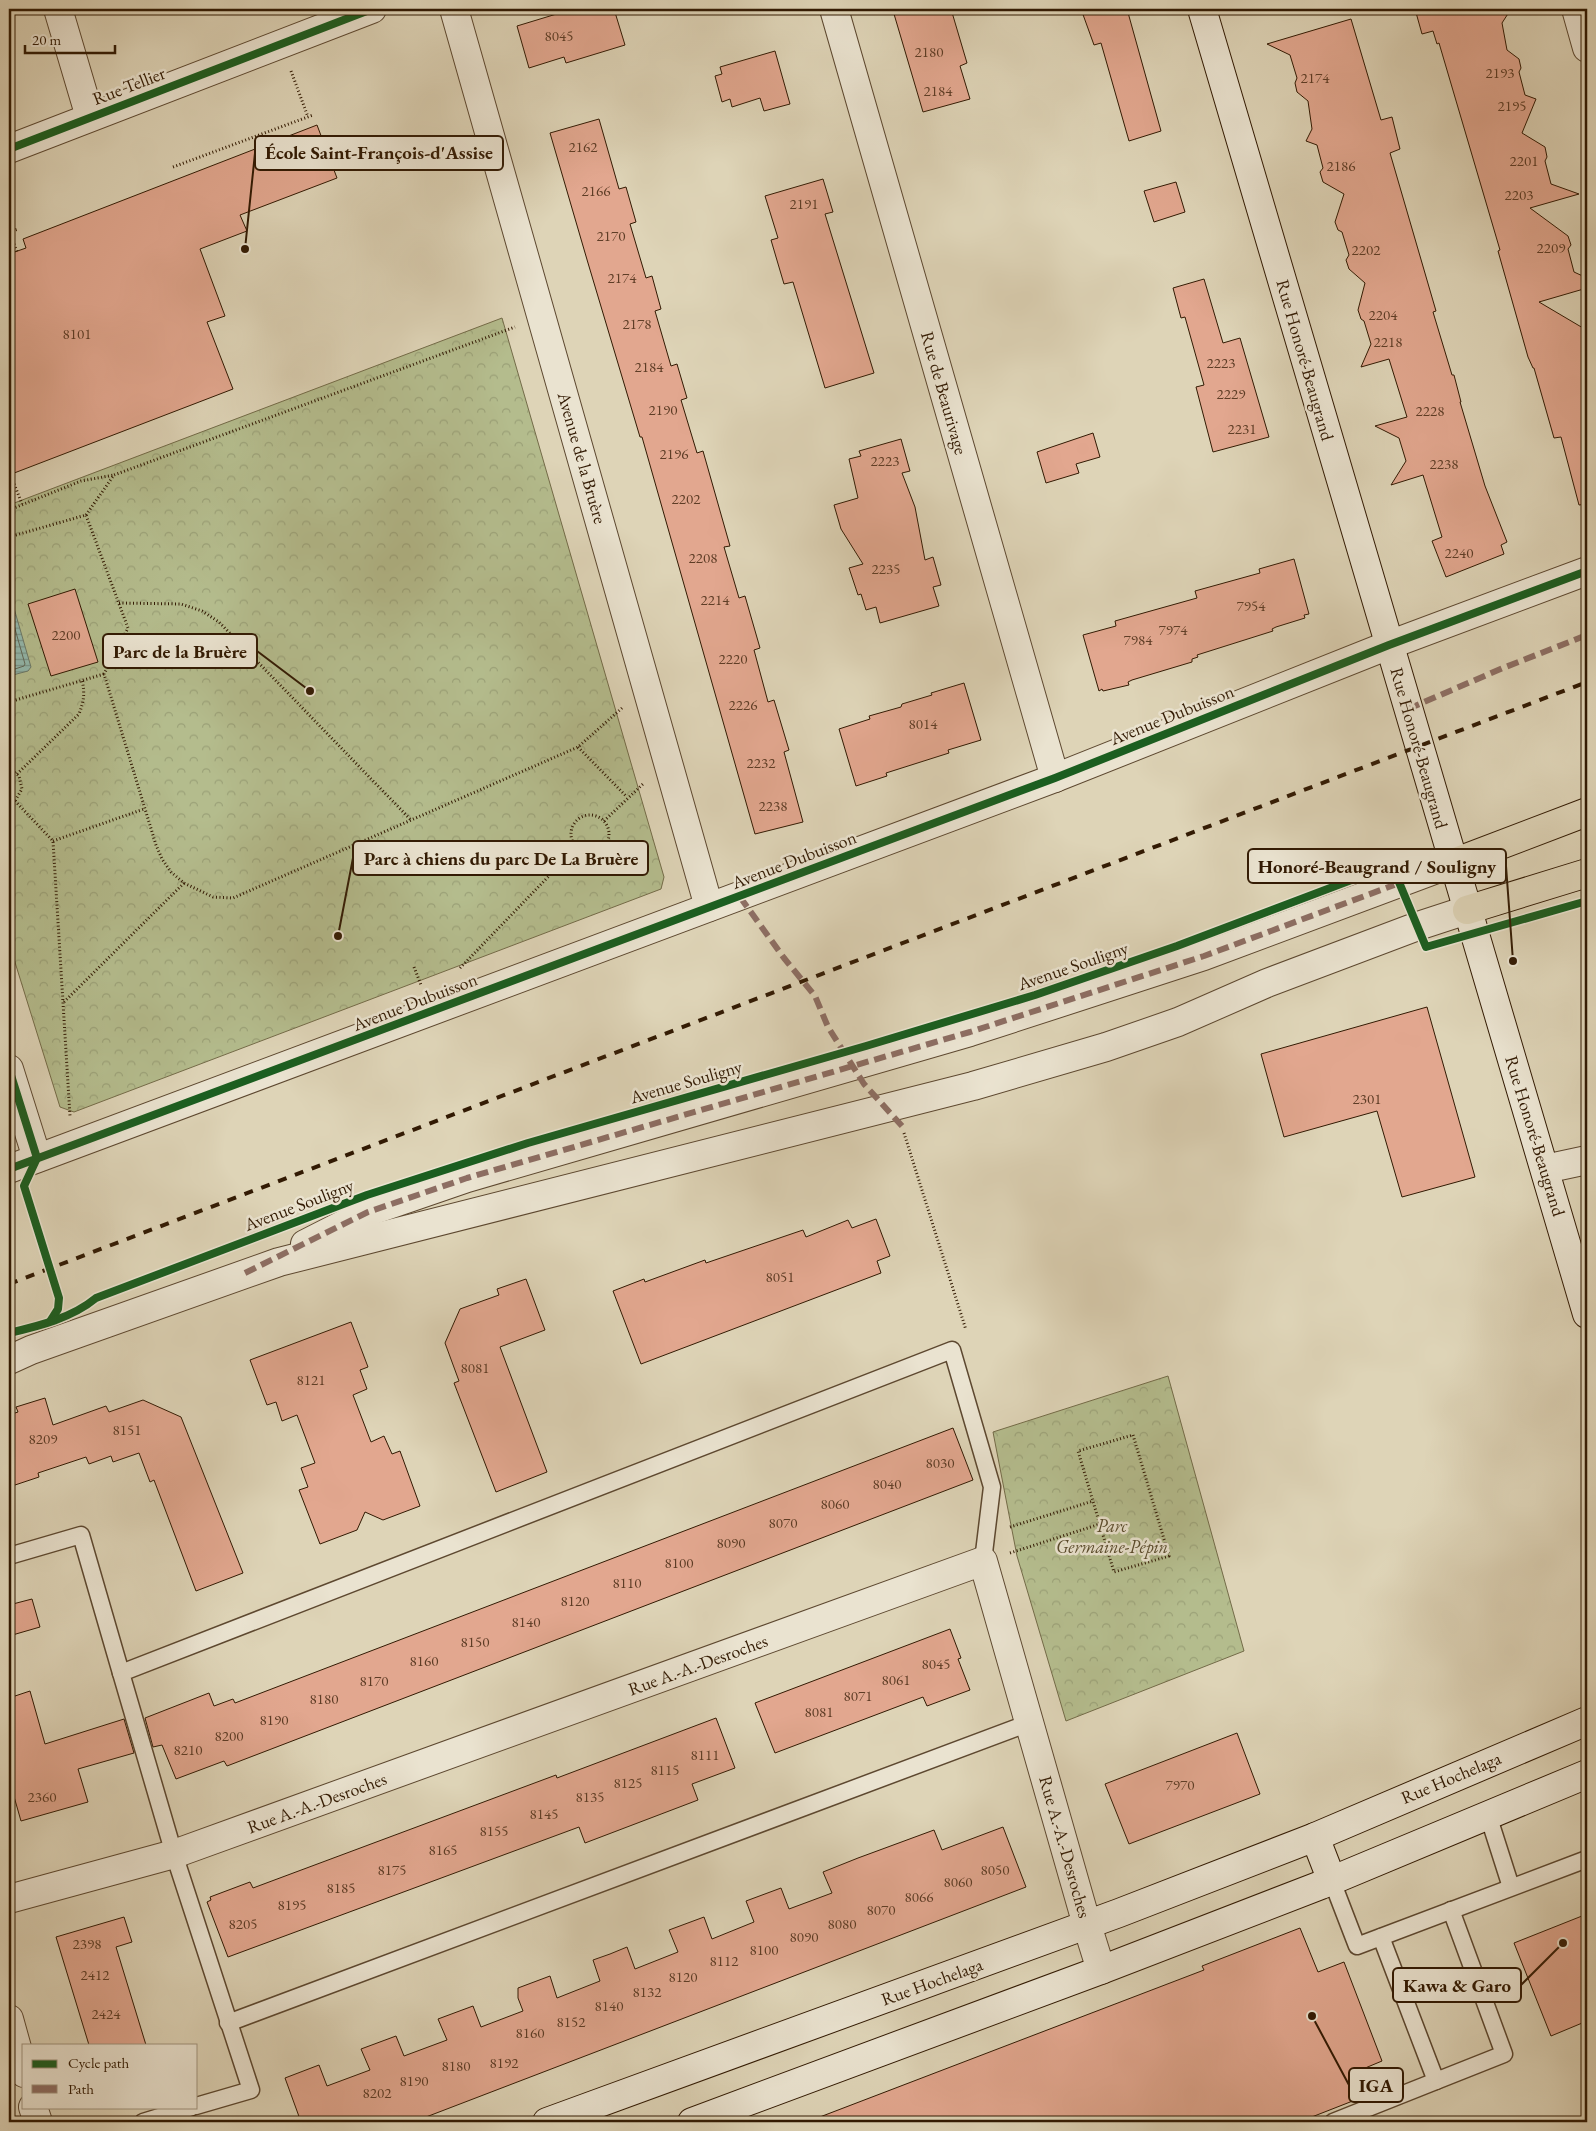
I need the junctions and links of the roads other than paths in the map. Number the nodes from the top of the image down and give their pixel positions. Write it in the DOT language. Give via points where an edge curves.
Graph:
graph roads {
  1 [pos="58,9"];
  2 [pos="372,9"];
  3 [pos="454,9"];
  4 [pos="834,9"];
  5 [pos="1202,9"];
  6 [pos="1576,9"];
  7 [pos="1587,48"];
  8 [pos="90,117"];
  9 [pos="9,149"];
  10 [pos="1587,570"];
  11 [pos="1389,645"];
  12 [pos="1055,778"];
  13 [pos="1587,812"];
  14 [pos="1453,863"];
  15 [pos="1587,873"];
  16 [pos="709,907"];
  17 [pos="1467,910"];
  18 [pos="9,1070"];
  19 [pos="38,1158"];
  20 [pos="1587,1160"];
  21 [pos="9,1169"];
  22 [pos="1546,1169"];
  23 [pos="245,1273"];
  24 [pos="1587,1314"];
  25 [pos="9,1360"];
  26 [pos="984,1548"];
  27 [pos="9,1556"];
  28 [pos="121,1673"];
  29 [pos="1587,1721"];
  30 [pos="1029,1723"];
  31 [pos="1587,1774"];
  32 [pos="1488,1815"];
  33 [pos="1315,1837"];
  34 [pos="174,1854"];
  35 [pos="1587,1859"];
  36 [pos="1332,1881"];
  37 [pos="1511,1887"];
  38 [pos="9,1899"];
  39 [pos="1451,1910"];
  40 [pos="1087,1925"];
  41 [pos="1381,1936"];
  42 [pos="1101,1970"];
  43 [pos="9,2019"];
  44 [pos="228,2023"];
  45 [pos="22,2066"];
  46 [pos="1436,2081"];
  47 [pos="198,2105"];
  48 [pos="34,2108"];
  49 [pos="189,2108"];
  50 [pos="38,2122"];
  51 [pos="143,2122"];
  52 [pos="547,2122"];
  53 [pos="692,2122"];
  54 [pos="1333,2122"];
  1 -- 8 [label="street"];
  2 -- 8 [label="street, Rue Tellier"];
  3 -- 16 [label="street, Avenue de la Bruère"];
  4 -- 12 [label="street, Rue de Beaurivage"];
  5 -- 11 [label="street, Rue Honoré-Beaugrand"];
  6 -- 7 [label="street"];
  8 -- 9 [label="street, Rue Tellier"];
  10 -- 11 [label="street, Avenue Dubuisson"];
  11 -- 12 [label="street, Avenue Dubuisson"];
  11 -- 14 [label="street, Rue Honoré-Beaugrand"];
  12 -- 16 [label="street, Avenue Dubuisson"];
  13 -- 14 [label="highway, Avenue Souligny"];
  14 -- 17 [label="street, Rue Honoré-Beaugrand"];
  14 -- 23 [label="street, Avenue Souligny" via="1204,956 970,1032 458,1181 368,1212"];
  15 -- 17 [label="highway, Avenue Souligny"];
  16 -- 19 [label="street, Avenue Dubuisson"];
  17 -- 22 [label="street, Rue Honoré-Beaugrand"];
  17 -- 23 [label="street, Avenue Souligny" via="1267,983 1178,1022 1055,1063 316,1252"];
  18 -- 19 [label="street"];
  19 -- 21 [label="street, Avenue Dubuisson"];
  20 -- 22 [label="street"];
  22 -- 24 [label="street, Rue Honoré-Beaugrand"];
  23 -- 25 [label="street, Avenue Souligny"];
  26 -- 28 [label="lane" via="992,1487 952,1350"];
  26 -- 30 [label="street, Rue A.-A.-Desroches"];
  26 -- 34 [label="street, Rue A.-A.-Desroches"];
  27 -- 28 [label="lane" via="82,1535"];
  28 -- 34 [label="lane"];
  29 -- 33 [label="street, Rue Hochelaga"];
  30 -- 40 [label="street, Rue A.-A.-Desroches"];
  30 -- 44 [label="lane"];
  31 -- 32 [label="street"];
  32 -- 36 [label="street"];
  32 -- 37 [label="lane"];
  33 -- 36 [label="street"];
  33 -- 40 [label="street, Rue Hochelaga"];
  34 -- 38 [label="street, Rue A.-A.-Desroches"];
  34 -- 44 [label="lane"];
  35 -- 37 [label="lane"];
  36 -- 41 [label="lane" via="1357,1946"];
  36 -- 42 [label="street"];
  37 -- 39 [label="lane"];
  39 -- 41 [label="lane"];
  39 -- 46 [label="lane" via="1504,2054"];
  40 -- 42 [label="street, Rue A.-A.-Desroches"];
  40 -- 52 [label="street, Rue Hochelaga"];
  41 -- 46 [label="lane"];
  42 -- 53 [label="street"];
  43 -- 45 [label="street"];
  44 -- 47 [label="lane" via="250,2090"];
  46 -- 54 [label="lane"];
  48 -- 50 [label="street"];
  49 -- 51 [label="lane"];
}
